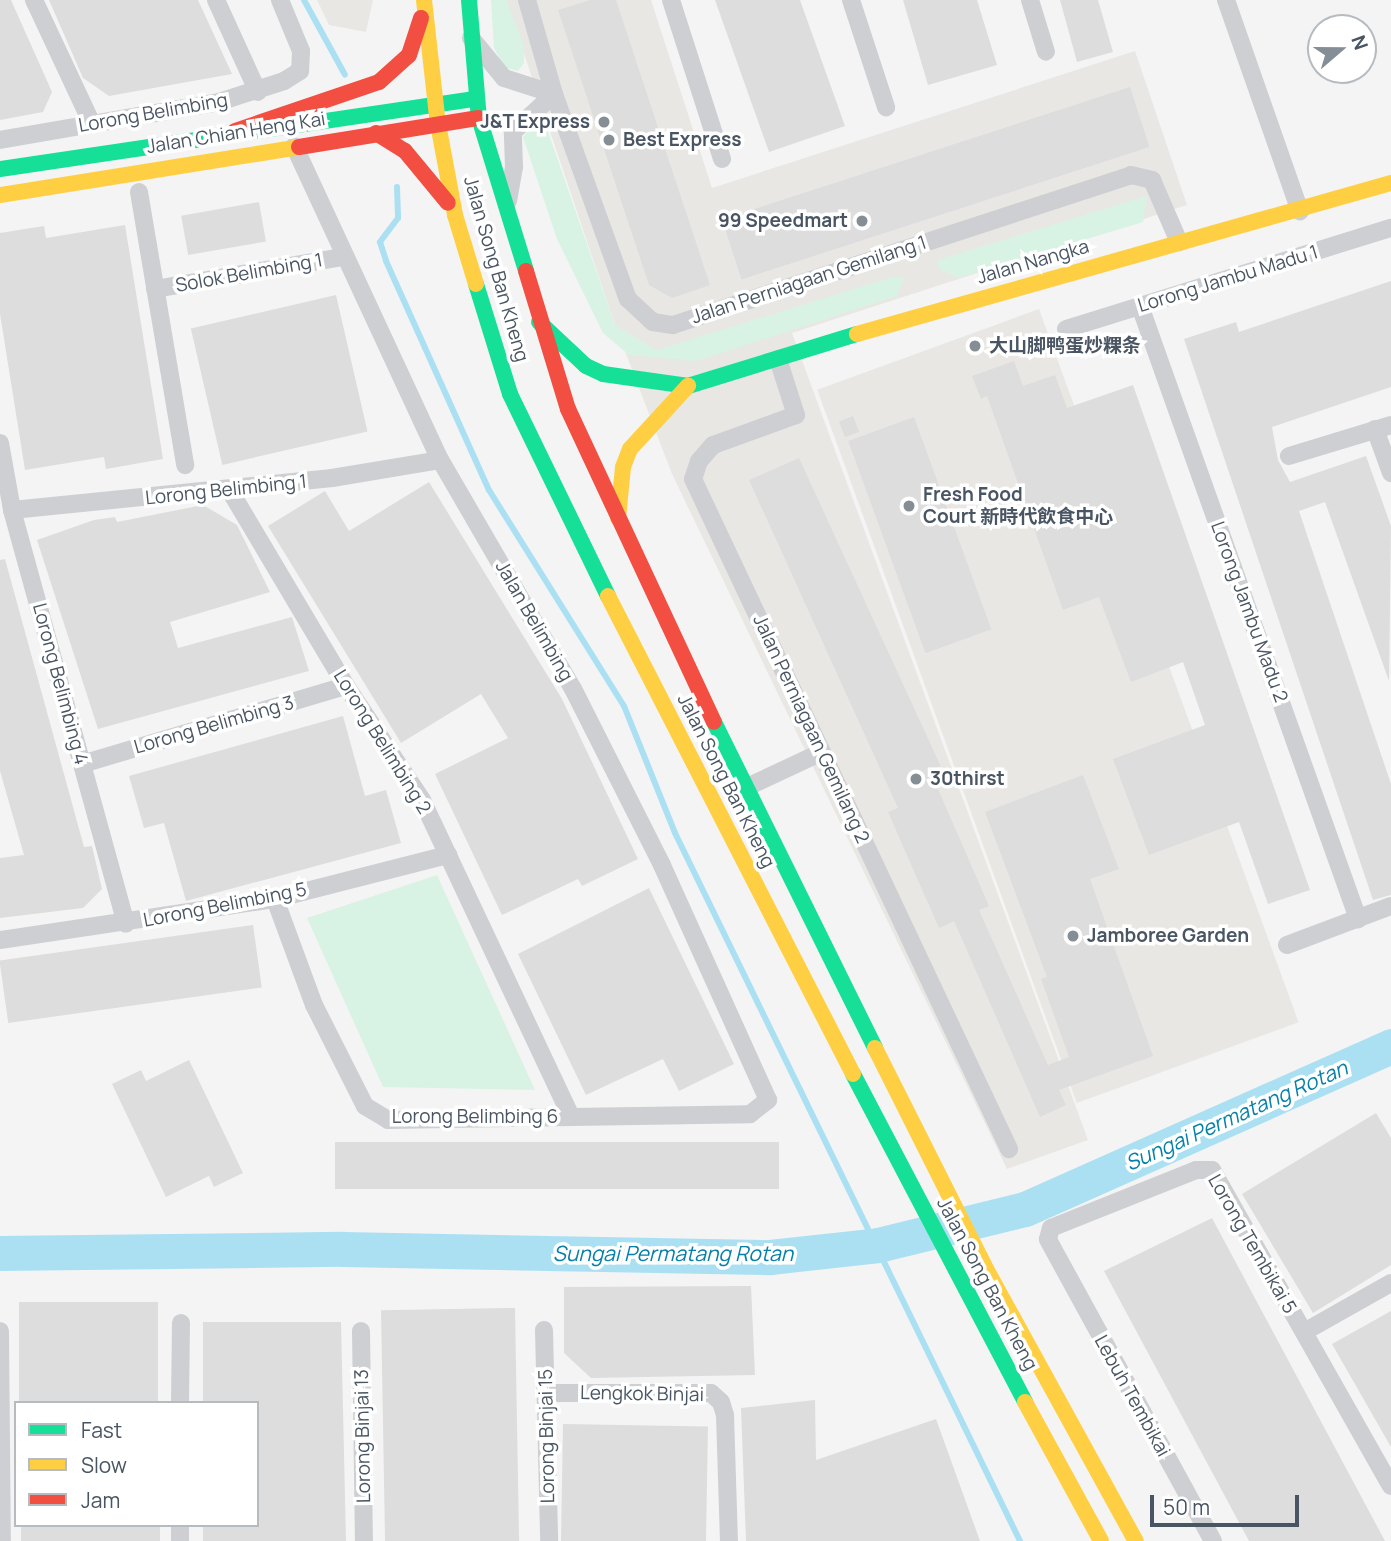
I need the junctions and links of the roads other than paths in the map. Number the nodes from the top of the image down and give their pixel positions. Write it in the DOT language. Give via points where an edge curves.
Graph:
graph roads {
  1 [pos="34,0"];
  2 [pos="216,0"];
  3 [pos="280,0"];
  4 [pos="469,0"];
  5 [pos="527,0"];
  6 [pos="671,0"];
  7 [pos="851,0"];
  8 [pos="1030,0"];
  9 [pos="1226,0"];
  10 [pos="424,5"];
  11 [pos="471,38"];
  12 [pos="1046,52"];
  13 [pos="258,92"];
  14 [pos="554,94"];
  15 [pos="475,99"];
  16 [pos="435,103"];
  17 [pos="886,107"];
  18 [pos="479,118"];
  19 [pos="92,124"];
  20 [pos="438,124"];
  21 [pos="235,131"];
  22 [pos="376,133"];
  23 [pos="0,140"];
  24 [pos="294,146"];
  25 [pos="722,159"];
  26 [pos="0,169"];
  27 [pos="1391,183"];
  28 [pos="139,192"];
  29 [pos="0,195"];
  30 [pos="507,210"];
  31 [pos="1300,211"];
  32 [pos="455,215"];
  33 [pos="1391,229"];
  34 [pos="1180,242"];
  35 [pos="343,257"];
  36 [pos="155,289"];
  37 [pos="1140,306"];
  38 [pos="539,321"];
  39 [pos="1066,329"];
  40 [pos="778,359"];
  41 [pos="688,386"];
  42 [pos="1383,427"];
  43 [pos="0,443"];
  44 [pos="1289,456"];
  45 [pos="440,460"];
  46 [pos="185,464"];
  47 [pos="1391,473"];
  48 [pos="229,489"];
  49 [pos="12,510"];
  50 [pos="618,518"];
  51 [pos="346,686"];
  52 [pos="822,752"];
  53 [pos="82,764"];
  54 [pos="745,788"];
  55 [pos="448,855"];
  56 [pos="275,899"];
  57 [pos="1391,906"];
  58 [pos="1358,919"];
  59 [pos="126,924"];
  60 [pos="0,940"];
  61 [pos="1287,945"];
  62 [pos="768,1100"];
  63 [pos="571,1117"];
  64 [pos="1009,1149"];
  65 [pos="1051,1251"];
  66 [pos="1391,1283"];
  67 [pos="181,1323"];
  68 [pos="544,1330"];
  69 [pos="0,1331"];
  70 [pos="362,1331"];
  71 [pos="1304,1332"];
  72 [pos="546,1393"];
  73 [pos="180,1401"];
  74 [pos="1391,1486"];
  75 [pos="2,1541"];
  76 [pos="364,1541"];
  77 [pos="550,1541"];
  78 [pos="729,1541"];
  79 [pos="1101,1541"];
  80 [pos="1136,1541"];
  81 [pos="1213,1541"];
  1 -- 19 [label="street"];
  2 -- 13 [label="street"];
  3 -- 13 [label="street, Lorong Belimbing" via="302,51 300,71"];
  4 -- 11 [label="main road, Jalan Song Ban Kheng"];
  5 -- 14 [label="street, Jalan Perniagaan Gemilang 1"];
  6 -- 25 [label="street"];
  7 -- 17 [label="street"];
  8 -- 12 [label="street"];
  9 -- 31 [label="street"];
  10 -- 16 [label="main road, Jalan Song Ban Kheng"];
  10 -- 21 [label="main road" via="409,55 379,82"];
  11 -- 14 [label="street" via="504,78"];
  11 -- 15 [label="main road, Jalan Song Ban Kheng"];
  13 -- 19 [label="street, Lorong Belimbing"];
  14 -- 30 [label="street" via="513,132 514,167"];
  14 -- 34 [label="street, Jalan Perniagaan Gemilang 1" via="628,299 653,322 673,325 1131,175 1152,180"];
  15 -- 16 [label="main road, Jalan Chian Heng Kai"];
  15 -- 18 [label="main road, Jalan Song Ban Kheng"];
  16 -- 20 [label="main road, Jalan Song Ban Kheng"];
  16 -- 21 [label="main road, Jalan Chian Heng Kai"];
  18 -- 20 [label="main road, Jalan Chian Heng Kai"];
  18 -- 30 [label="main road, Jalan Song Ban Kheng"];
  19 -- 23 [label="street, Lorong Belimbing"];
  20 -- 22 [label="main road, Jalan Chian Heng Kai"];
  20 -- 32 [label="main road, Jalan Song Ban Kheng"];
  21 -- 26 [label="main road, Jalan Chian Heng Kai"];
  22 -- 24 [label="main road, Jalan Chian Heng Kai"];
  22 -- 32 [label="main road" via="405,150 431,177"];
  24 -- 29 [label="main road, Jalan Chian Heng Kai"];
  24 -- 35 [label="street, Jalan Belimbing"];
  27 -- 31 [label="main road, Jalan Nangka"];
  28 -- 36 [label="street"];
  30 -- 38 [label="main road, Jalan Song Ban Kheng"];
  31 -- 34 [label="main road, Jalan Nangka"];
  32 -- 79 [label="main road, Jalan Song Ban Kheng" via="510,394 545,474 959,1280"];
  33 -- 37 [label="street, Lorong Jambu Madu 1"];
  34 -- 40 [label="main road, Jalan Nangka"];
  35 -- 36 [label="street, Solok Belimbing 1"];
  35 -- 45 [label="street, Jalan Belimbing"];
  36 -- 46 [label="street"];
  37 -- 39 [label="street, Lorong Jambu Madu 1"];
  37 -- 58 [label="street, Lorong Jambu Madu 2"];
  38 -- 41 [label="main road, Jalan Nangka" via="586,366 603,374"];
  38 -- 50 [label="main road, Jalan Song Ban Kheng" via="568,409"];
  40 -- 41 [label="main road, Jalan Nangka"];
  40 -- 52 [label="street, Jalan Perniagaan Gemilang 2" via="796,415 713,445 699,461 693,479"];
  41 -- 50 [label="main road" via="630,449 623,467"];
  42 -- 44 [label="street"];
  42 -- 47 [label="street"];
  43 -- 49 [label="street, Lorong Belimbing 4"];
  45 -- 48 [label="street, Lorong Belimbing 1"];
  45 -- 62 [label="street, Jalan Belimbing" via="573,689 662,866"];
  48 -- 49 [label="street, Lorong Belimbing 1"];
  48 -- 51 [label="street, Lorong Belimbing 2"];
  49 -- 53 [label="street, Lorong Belimbing 4"];
  50 -- 54 [label="main road, Jalan Song Ban Kheng"];
  51 -- 53 [label="street, Lorong Belimbing 3"];
  51 -- 55 [label="street, Lorong Belimbing 2" via="422,800"];
  52 -- 54 [label="street"];
  52 -- 64 [label="street, Jalan Perniagaan Gemilang 2"];
  53 -- 59 [label="street, Lorong Belimbing 4"];
  54 -- 80 [label="main road, Jalan Song Ban Kheng" via="984,1265"];
  55 -- 56 [label="street, Lorong Belimbing 5"];
  55 -- 63 [label="street, Lorong Belimbing 2"];
  56 -- 59 [label="street, Lorong Belimbing 5"];
  56 -- 63 [label="street, Lorong Belimbing 6" via="314,1005 365,1106 388,1120"];
  57 -- 58 [label="street"];
  58 -- 61 [label="street"];
  59 -- 60 [label="street, Lorong Belimbing 5"];
  62 -- 63 [label="street, Lorong Belimbing 6" via="750,1114"];
  65 -- 71 [label="street, Lorong Tembikai 5" via="1051,1228 1196,1170 1212,1170"];
  65 -- 81 [label="street, Lebuh Tembikai"];
  66 -- 71 [label="street"];
  67 -- 73 [label="street"];
  68 -- 72 [label="street, Lorong Binjai 15"];
  69 -- 75 [label="street"];
  70 -- 76 [label="street, Lorong Binjai 13"];
  71 -- 74 [label="street, Lorong Tembikai 5"];
  72 -- 77 [label="street, Lorong Binjai 15"];
  72 -- 78 [label="street, Lengkok Binjai" via="711,1393 721,1402 724,1415"];
}
